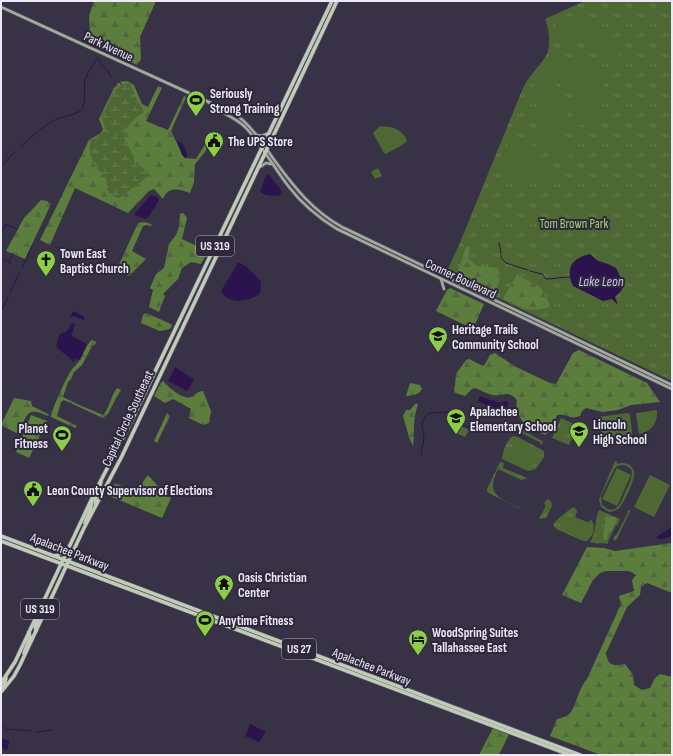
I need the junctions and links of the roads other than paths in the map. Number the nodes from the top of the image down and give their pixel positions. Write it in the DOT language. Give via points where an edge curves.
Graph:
graph roads {
  1 [pos="332,1"];
  2 [pos="337,1"];
  3 [pos="1,7"];
  4 [pos="301,66"];
  5 [pos="305,68"];
  6 [pos="209,103"];
  7 [pos="221,107"];
  8 [pos="222,112"];
  9 [pos="269,132"];
  10 [pos="256,134"];
  11 [pos="263,146"];
  12 [pos="266,152"];
  13 [pos="272,164"];
  14 [pos="259,167"];
  15 [pos="241,191"];
  16 [pos="246,194"];
  17 [pos="302,196"];
  18 [pos="299,198"];
  19 [pos="347,230"];
  20 [pos="344,233"];
  21 [pos="221,234"];
  22 [pos="224,239"];
  23 [pos="440,279"];
  24 [pos="444,289"];
  25 [pos="534,319"];
  26 [pos="532,322"];
  27 [pos="672,385"];
  28 [pos="672,389"];
  29 [pos="143,397"];
  30 [pos="145,405"];
  31 [pos="102,479"];
  32 [pos="92,500"];
  33 [pos="96,505"];
  34 [pos="84,528"];
  35 [pos="1,536"];
  36 [pos="1,541"];
  37 [pos="23,544"];
  38 [pos="18,547"];
  39 [pos="68,550"];
  40 [pos="73,553"];
  41 [pos="55,556"];
  42 [pos="63,559"];
  43 [pos="52,560"];
  44 [pos="69,561"];
  45 [pos="61,564"];
  46 [pos="78,565"];
  47 [pos="67,566"];
  48 [pos="75,569"];
  49 [pos="58,571"];
  50 [pos="63,575"];
  51 [pos="43,602"];
  52 [pos="29,632"];
  53 [pos="36,632"];
  54 [pos="19,653"];
  55 [pos="25,656"];
  56 [pos="20,665"];
  57 [pos="13,666"];
  58 [pos="6,676"];
  59 [pos="1,683"];
  60 [pos="394,685"];
  61 [pos="387,686"];
  62 [pos="3,687"];
  63 [pos="1,692"];
  64 [pos="491,724"];
  65 [pos="570,755"];
  66 [pos="578,755"];
  1 -- 4 [label="main road, US 319"];
  2 -- 5 [label="main road, US 319"];
  3 -- 6 [label="main road, Park Avenue"];
  4 -- 5 [label="main road"];
  4 -- 9 [label="main road, US 319"];
  5 -- 12 [label="main road, US 319"];
  6 -- 7 [label="main road, Park Avenue"];
  6 -- 8 [label="main road, Park Avenue"];
  7 -- 8 [label="main road"];
  7 -- 10 [label="main road, Park Avenue" via="241,118"];
  8 -- 11 [label="main road, Park Avenue" via="244,126"];
  9 -- 10 [label="main road" via="262,136"];
  9 -- 11 [label="main road, US 319"];
  10 -- 11 [label="main road, Park Avenue"];
  11 -- 12 [label="main road, Park Avenue"];
  11 -- 15 [label="main road, Capital Circle Southeast / US 319"];
  12 -- 13 [label="main road, Conner Boulevard"];
  12 -- 14 [label="main road, Capital Circle Southeast / US 319"];
  12 -- 17 [label="main road, Conner Boulevard"];
  13 -- 14 [label="main road" via="266,163"];
  13 -- 18 [label="main road, Conner Boulevard"];
  14 -- 16 [label="main road, Capital Circle Southeast / US 319"];
  15 -- 16 [label="main road"];
  15 -- 21 [label="main road, Capital Circle Southeast / US 319"];
  16 -- 22 [label="main road, Capital Circle Southeast / US 319"];
  17 -- 18 [label="main road"];
  17 -- 19 [label="main road, Conner Boulevard" via="322,214"];
  18 -- 20 [label="main road, Conner Boulevard" via="324,220"];
  19 -- 20 [label="main road"];
  19 -- 25 [label="main road, Conner Boulevard"];
  20 -- 23 [label="main road, Conner Boulevard"];
  21 -- 22 [label="main road"];
  21 -- 29 [label="main road, Capital Circle Southeast / US 319"];
  22 -- 30 [label="main road, Capital Circle Southeast / US 319"];
  23 -- 24 [label="main road"];
  23 -- 26 [label="main road, Conner Boulevard"];
  25 -- 26 [label="main road"];
  25 -- 27 [label="main road, Conner Boulevard"];
  26 -- 28 [label="main road, Conner Boulevard"];
  29 -- 30 [label="main road"];
  29 -- 31 [label="main road, Capital Circle Southeast / US 319"];
  30 -- 33 [label="main road, Capital Circle Southeast / US 319"];
  31 -- 32 [label="main road, Capital Circle Southeast / US 319"];
  31 -- 33 [label="main road" via="95,500"];
  32 -- 34 [label="main road"];
  32 -- 39 [label="main road, Capital Circle Southeast / US 319"];
  33 -- 34 [label="main road, Capital Circle Southeast / US 319"];
  34 -- 40 [label="main road, Capital Circle Southeast / US 319"];
  35 -- 37 [label="main road, Apalachee Parkway / US 27"];
  36 -- 38 [label="main road, Apalachee Parkway / US 27"];
  37 -- 38 [label="main road"];
  37 -- 41 [label="main road, Apalachee Parkway / US 27"];
  38 -- 43 [label="main road, Apalachee Parkway / US 27"];
  39 -- 41 [label="main road"];
  39 -- 42 [label="main road, Capital Circle Southeast / US 319"];
  40 -- 44 [label="main road, Capital Circle Southeast / US 319"];
  40 -- 46 [label="main road"];
  41 -- 42 [label="main road, Apalachee Parkway / US 27"];
  42 -- 44 [label="main road, Apalachee Parkway / US 27"];
  42 -- 45 [label="main road, Capital Circle Southeast / US 319"];
  43 -- 45 [label="main road, Apalachee Parkway / US 27"];
  43 -- 49 [label="main road"];
  44 -- 46 [label="main road, Apalachee Parkway / US 27"];
  44 -- 47 [label="main road, Capital Circle Southeast / US 319"];
  45 -- 47 [label="main road, Apalachee Parkway / US 27"];
  45 -- 49 [label="main road, Capital Circle Southeast / US 319"];
  46 -- 60 [label="main road, Apalachee Parkway / US 27"];
  47 -- 48 [label="main road, Apalachee Parkway / US 27"];
  47 -- 50 [label="main road, Capital Circle Southeast / US 319"];
  48 -- 50 [label="main road"];
  48 -- 61 [label="main road, Apalachee Parkway / US 27"];
  49 -- 51 [label="main road, Capital Circle Southeast / US 319"];
  50 -- 53 [label="main road, Capital Circle Southeast / US 319"];
  51 -- 52 [label="main road, Capital Circle Southeast / US 319"];
  51 -- 53 [label="main road" via="35,626"];
  52 -- 54 [label="main road, Capital Circle Southeast / US 319"];
  52 -- 55 [label="main road"];
  53 -- 55 [label="main road, Capital Circle Southeast / US 319"];
  54 -- 56 [label="main road"];
  54 -- 57 [label="main road, Capital Circle Southeast / US 319"];
  55 -- 56 [label="main road, Capital Circle Southeast / US 319"];
  56 -- 57 [label="main road"];
  56 -- 62 [label="main road, Capital Circle Southeast / US 319"];
  57 -- 58 [label="main road, Capital Circle Southeast / US 319"];
  58 -- 59 [label="main road, Capital Circle Southeast / US 319"];
  58 -- 62 [label="main road"];
  60 -- 61 [label="main road"];
  60 -- 64 [label="main road, Apalachee Parkway / US 27"];
  61 -- 64 [label="main road, Apalachee Parkway / US 27"];
  62 -- 63 [label="main road, Capital Circle Southeast / US 319"];
  64 -- 65 [label="main road, Apalachee Parkway / US 27"];
  64 -- 66 [label="main road" via="497,724"];
}
